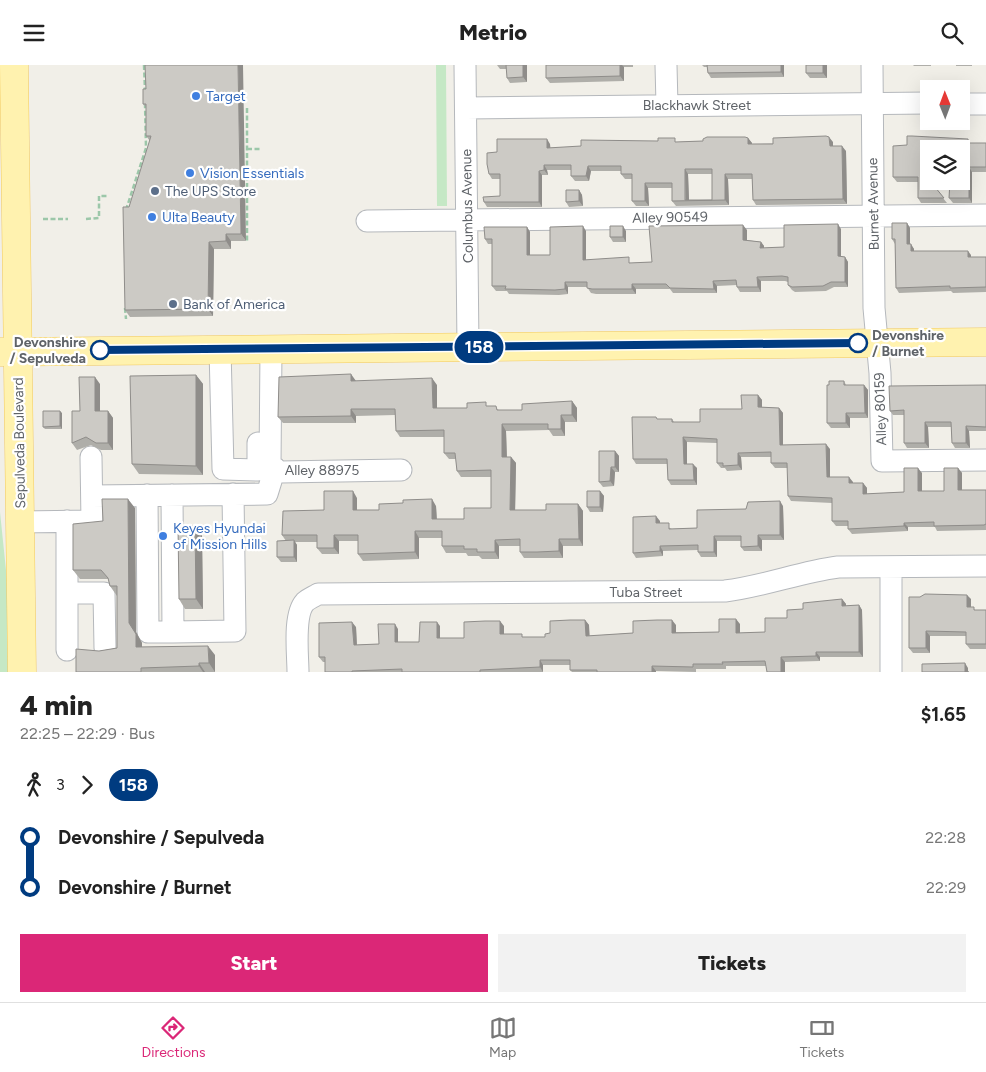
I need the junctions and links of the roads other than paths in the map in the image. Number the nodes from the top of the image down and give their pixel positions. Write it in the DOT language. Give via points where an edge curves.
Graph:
graph roads {
  1 [pos="14,65"];
  2 [pos="465,65"];
  3 [pos="666,65"];
  4 [pos="872,65"];
  5 [pos="920,103"];
  6 [pos="872,104"];
  7 [pos="970,104"];
  8 [pos="986,104"];
  9 [pos="666,105"];
  10 [pos="466,108"];
  11 [pos="0,132"];
  12 [pos="15,172"];
  13 [pos="874,215"];
  14 [pos="986,215"];
  15 [pos="467,220"];
  16 [pos="367,221"];
  17 [pos="986,342"];
  18 [pos="877,343"];
  19 [pos="468,347"];
  20 [pos="220,349"];
  21 [pos="270,349"];
  22 [pos="9,351"];
  23 [pos="270,387"];
  24 [pos="0,405"];
  25 [pos="91,457"];
  26 [pos="986,460"];
  27 [pos="18,462"];
  28 [pos="275,468"];
  29 [pos="401,471"];
  30 [pos="233,494"];
  31 [pos="147,495"];
  32 [pos="172,495"];
  33 [pos="92,496"];
  34 [pos="66,521"];
  35 [pos="20,522"];
  36 [pos="986,566"];
  37 [pos="891,567"];
  38 [pos="67,593"];
  39 [pos="173,632"];
  40 [pos="105,648"];
  41 [pos="67,649"];
  42 [pos="22,672"];
  43 [pos="298,672"];
  44 [pos="891,672"];
  1 -- 12 [label="main road, Sepulveda Boulevard"];
  2 -- 10 [label="street, Columbus Avenue"];
  3 -- 9 [label="street"];
  4 -- 6 [label="street, Burnet Avenue"];
  5 -- 6 [label="street, Blackhawk Street"];
  6 -- 9 [label="street, Blackhawk Street"];
  6 -- 13 [label="street, Burnet Avenue"];
  7 -- 8 [label="street"];
  9 -- 10 [label="street, Blackhawk Street"];
  10 -- 15 [label="street, Columbus Avenue"];
  11 -- 12 [label="main road"];
  12 -- 22 [label="main road, Sepulveda Boulevard"];
  13 -- 14 [label="street, Alley 90549"];
  13 -- 15 [label="street, Alley 90549"];
  13 -- 18 [label="street, Burnet Avenue"];
  15 -- 16 [label="street, Alley 90549"];
  15 -- 19 [label="street, Columbus Avenue"];
  17 -- 18 [label="main road"];
  18 -- 19 [label="main road"];
  18 -- 26 [label="street, Alley 80159" via="882,461"];
  19 -- 21 [label="main road"];
  20 -- 21 [label="main road"];
  20 -- 22 [label="main road"];
  20 -- 23 [label="street" via="223,469 258,470 258,391"];
  21 -- 23 [label="street, Alley 88975"];
  22 -- 27 [label="main road, Sepulveda Boulevard"];
  23 -- 28 [label="street, Alley 88975" via="270,465"];
  24 -- 27 [label="main road"];
  25 -- 33 [label="street"];
  27 -- 35 [label="main road, Sepulveda Boulevard"];
  28 -- 29 [label="street, Alley 88975" via="280,472"];
  28 -- 30 [label="street" via="267,494"];
  30 -- 32 [label="street"];
  30 -- 39 [label="street" via="234,631"];
  31 -- 32 [label="street"];
  31 -- 33 [label="street"];
  31 -- 39 [label="street" via="144,518 148,632"];
  32 -- 39 [label="street"];
  33 -- 34 [label="street" via="100,518"];
  34 -- 35 [label="street"];
  34 -- 38 [label="street"];
  35 -- 42 [label="main road, Sepulveda Boulevard"];
  36 -- 37 [label="street, Tuba Street"];
  37 -- 43 [label="street, Tuba Street" via="829,568 758,587 726,591 318,594 305,602 298,626"];
  37 -- 44 [label="street"];
  38 -- 40 [label="street" via="104,593"];
  38 -- 41 [label="street"];
}
